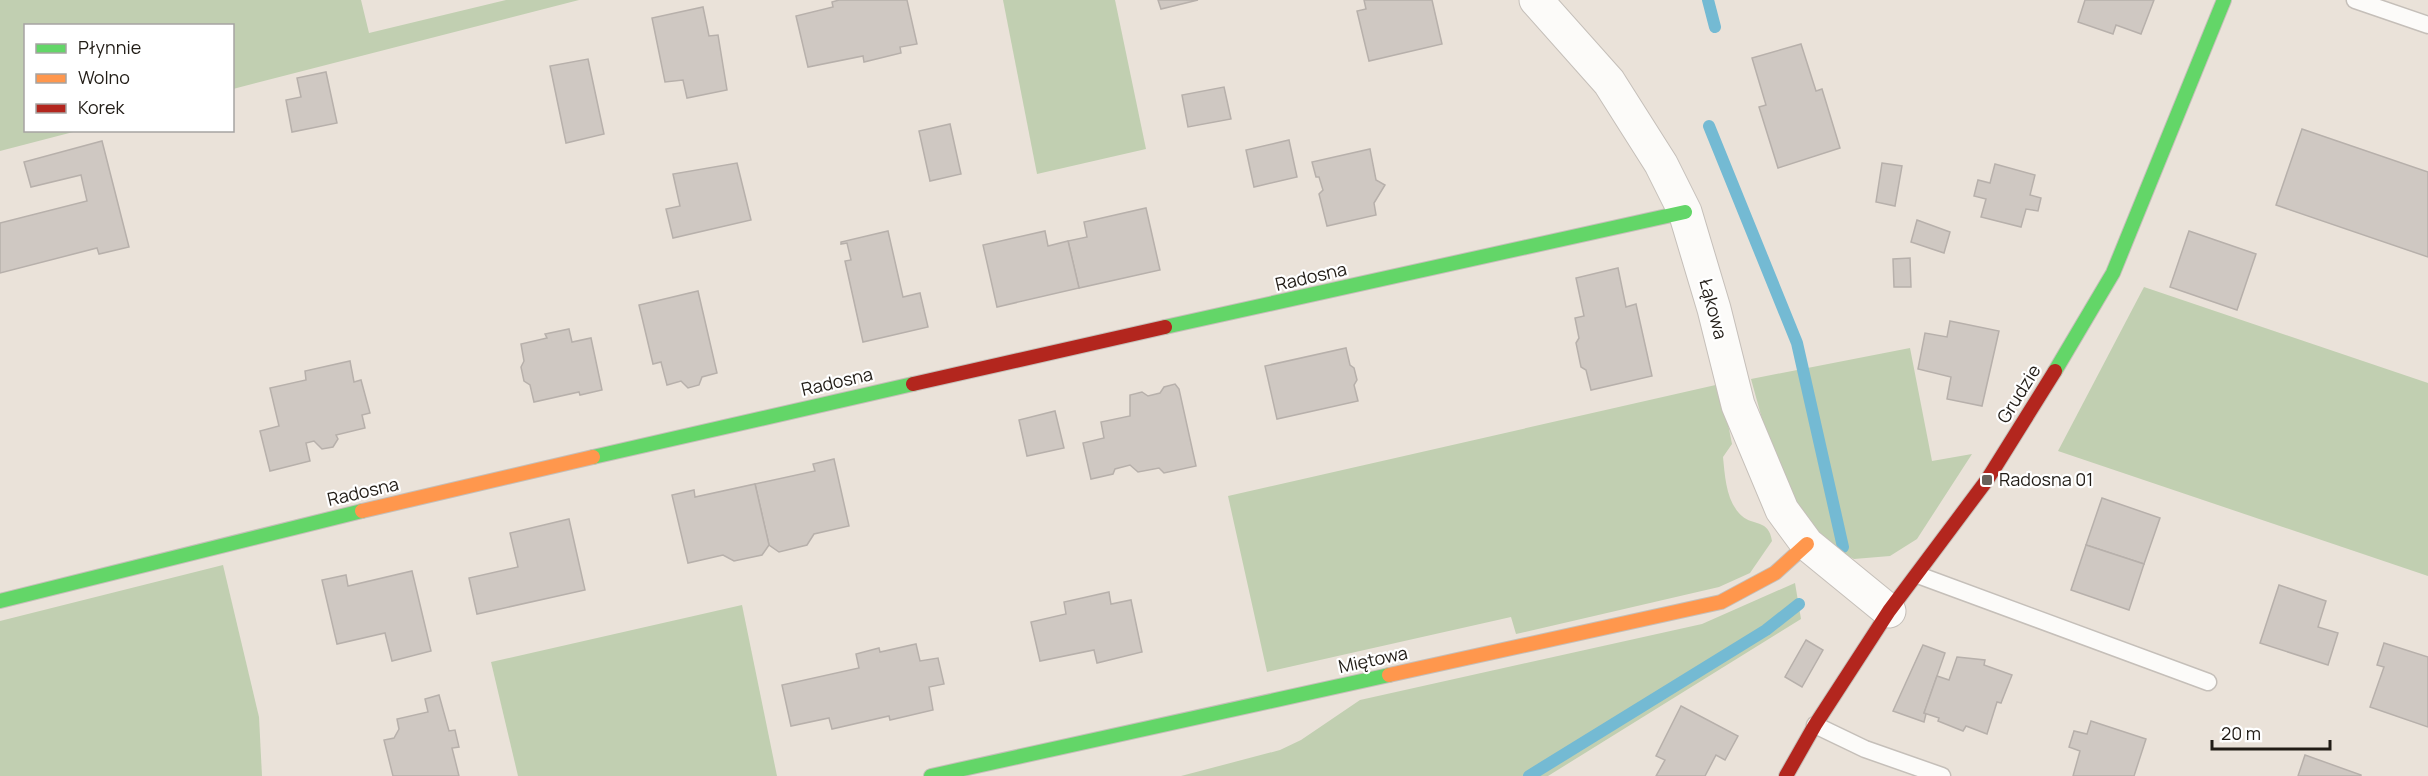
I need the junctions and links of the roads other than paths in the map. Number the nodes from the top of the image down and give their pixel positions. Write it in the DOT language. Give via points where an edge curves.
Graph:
graph roads {
  1 [pos="1536,0"];
  2 [pos="2224,0"];
  3 [pos="2355,0"];
  4 [pos="2428,25"];
  5 [pos="1685,212"];
  6 [pos="1807,544"];
  7 [pos="1918,575"];
  8 [pos="0,601"];
  9 [pos="1889,611"];
  10 [pos="2208,682"];
  11 [pos="1815,725"];
  12 [pos="931,776"];
  13 [pos="1786,776"];
  14 [pos="1942,776"];
  1 -- 5 [label="street, Łąkowa" via="1608,82 1661,164"];
  2 -- 7 [label="street, Grudzie" via="2113,273 1987,480"];
  3 -- 4 [label="lane"];
  5 -- 6 [label="street, Łąkowa" via="1738,405 1782,510"];
  5 -- 8 [label="street, Radosna" via="817,405 245,538"];
  6 -- 9 [label="street, Łąkowa"];
  6 -- 12 [label="street, Miętowa" via="1775,573 1721,602"];
  7 -- 9 [label="street, Grudzie"];
  7 -- 10 [label="lane"];
  9 -- 11 [label="street, Grudzie"];
  11 -- 13 [label="street, Grudzie"];
  11 -- 14 [label="lane" via="1865,750"];
}
